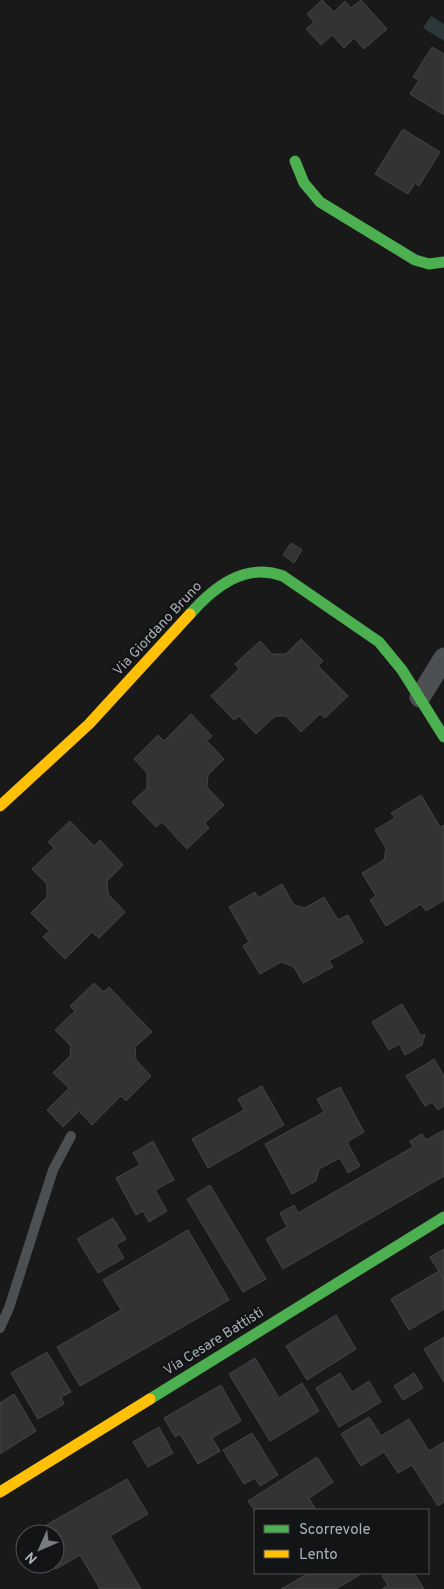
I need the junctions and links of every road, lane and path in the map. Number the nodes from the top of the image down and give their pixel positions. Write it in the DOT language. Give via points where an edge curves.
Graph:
graph roads {
  1 [pos="295,161"];
  2 [pos="444,262"];
  3 [pos="444,658"];
  4 [pos="420,697"];
  5 [pos="444,737"];
  6 [pos="0,806"];
  7 [pos="71,1136"];
  8 [pos="444,1217"];
  9 [pos="0,1328"];
  10 [pos="0,1492"];
  1 -- 2 [label="street" via="305,186 320,202 421,263 438,265"];
  3 -- 4 [label="street"];
  4 -- 5 [label="street, Via Giordano Bruno"];
  4 -- 6 [label="street, Via Giordano Bruno" via="395,660 372,637 283,576 256,570 223,584 202,600 101,712"];
  7 -- 9 [label="lane" via="53,1170"];
  8 -- 10 [label="street, Via Cesare Battisti"];
}
